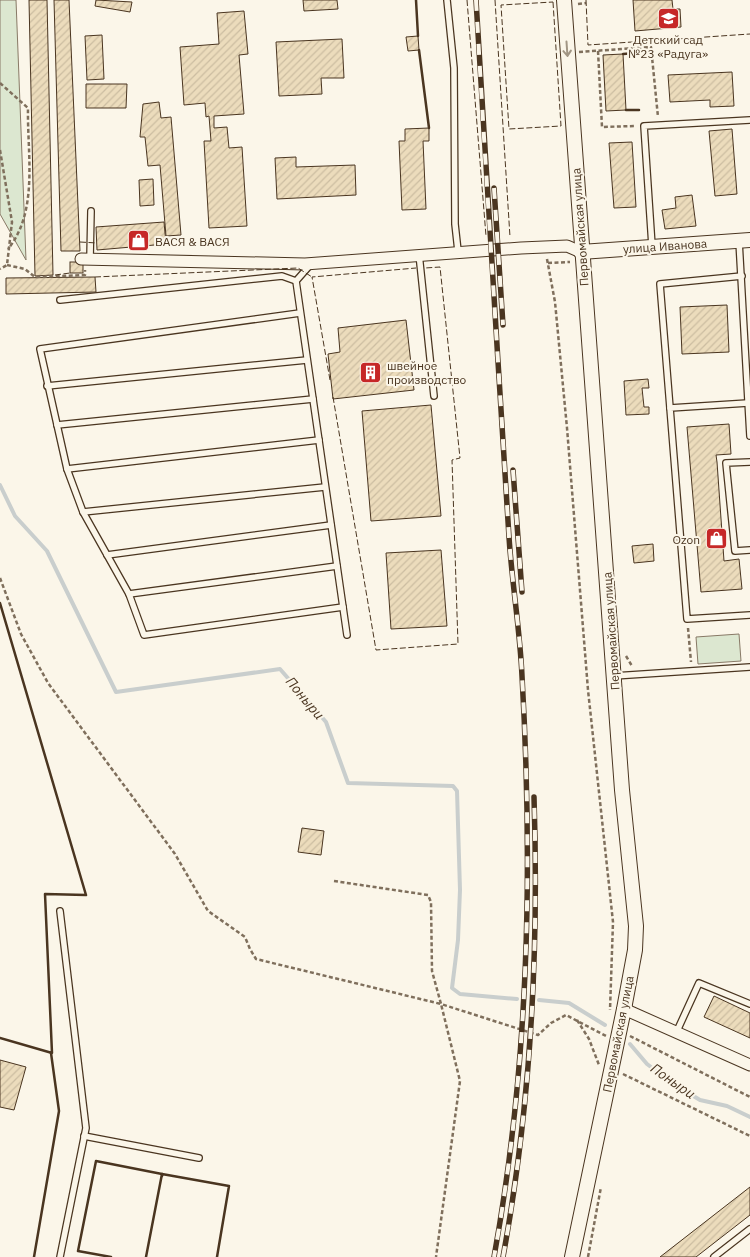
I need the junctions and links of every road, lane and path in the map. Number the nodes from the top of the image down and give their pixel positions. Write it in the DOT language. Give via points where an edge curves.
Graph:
graph roads {
  1 [pos="447,0"];
  2 [pos="570,2"];
  3 [pos="586,3"];
  4 [pos="598,51"];
  5 [pos="579,52"];
  6 [pos="0,83"];
  7 [pos="750,120"];
  8 [pos="644,126"];
  9 [pos="659,126"];
  10 [pos="0,150"];
  11 [pos="91,211"];
  12 [pos="744,241"];
  13 [pos="545,247"];
  14 [pos="8,248"];
  15 [pos="652,248"];
  16 [pos="458,252"];
  17 [pos="419,254"];
  18 [pos="578,257"];
  19 [pos="85,259"];
  20 [pos="313,263"];
  21 [pos="548,263"];
  22 [pos="6,265"];
  23 [pos="0,269"];
  24 [pos="742,276"];
  25 [pos="296,280"];
  26 [pos="60,300"];
  27 [pos="300,313"];
  28 [pos="307,360"];
  29 [pos="47,386"];
  30 [pos="434,396"];
  31 [pos="313,399"];
  32 [pos="748,403"];
  33 [pos="670,408"];
  34 [pos="57,425"];
  35 [pos="750,436"];
  36 [pos="319,440"];
  37 [pos="750,462"];
  38 [pos="67,470"];
  39 [pos="325,487"];
  40 [pos="84,512"];
  41 [pos="331,525"];
  42 [pos="750,550"];
  43 [pos="107,555"];
  44 [pos="337,566"];
  45 [pos="0,578"];
  46 [pos="129,594"];
  47 [pos="343,607"];
  48 [pos="750,615"];
  49 [pos="687,619"];
  50 [pos="347,635"];
  51 [pos="750,667"];
  52 [pos="692,671"];
  53 [pos="614,676"];
  54 [pos="334,881"];
  55 [pos="60,911"];
  56 [pos="441,1004"];
  57 [pos="750,1004"];
  58 [pos="624,1010"];
  59 [pos="609,1017"];
  60 [pos="577,1020"];
  61 [pos="608,1027"];
  62 [pos="677,1031"];
  63 [pos="606,1036"];
  64 [pos="628,1036"];
  65 [pos="604,1044"];
  66 [pos="602,1060"];
  67 [pos="750,1065"];
  68 [pos="623,1074"];
  69 [pos="750,1097"];
  70 [pos="84,1136"];
  71 [pos="750,1136"];
  72 [pos="199,1158"];
  73 [pos="750,1229"];
  74 [pos="60,1257"];
  75 [pos="436,1257"];
  76 [pos="572,1257"];
  77 [pos="714,1257"];
  1 -- 16 [label="lane" via="454,68"];
  2 -- 3 [label="path"];
  2 -- 18 [label="street, Первомайская улица, one-way"];
  4 -- 5 [label="path"];
  4 -- 8 [label="path" via="602,126"];
  4 -- 9 [label="path" via="651,47"];
  6 -- 14 [label="path" via="28,108 28,196 23,222"];
  7 -- 9 [label="lane"];
  8 -- 9 [label="lane"];
  8 -- 15 [label="lane"];
  10 -- 14 [label="path" via="12,222"];
  11 -- 19 [label="lane"];
  12 -- 15 [label="street, улица Иванова"];
  12 -- 24 [label="lane"];
  13 -- 16 [label="street"];
  13 -- 18 [label="street" via="566,246"];
  13 -- 21 [label="path"];
  14 -- 22 [label="path"];
  15 -- 18 [label="street, улица Иванова"];
  16 -- 17 [label="street"];
  17 -- 20 [label="street"];
  17 -- 30 [label="lane"];
  18 -- 21 [label="path"];
  18 -- 53 [label="street, Первомайская улица"];
  19 -- 20 [label="street"];
  19 -- 22 [label="path" via="85,275 35,277 25,269"];
  20 -- 25 [label="lane"];
  21 -- 59 [label="path" via="555,302 588,690 613,922"];
  22 -- 23 [label="path"];
  24 -- 32 [label="lane"];
  24 -- 33 [label="lane" via="660,284"];
  25 -- 26 [label="lane" via="282,276"];
  25 -- 27 [label="lane"];
  27 -- 28 [label="lane"];
  27 -- 29 [label="lane" via="40,349"];
  28 -- 29 [label="lane"];
  28 -- 31 [label="lane"];
  29 -- 34 [label="lane"];
  31 -- 34 [label="lane"];
  31 -- 36 [label="lane"];
  32 -- 33 [label="lane"];
  32 -- 35 [label="lane"];
  33 -- 49 [label="lane"];
  34 -- 38 [label="lane"];
  36 -- 38 [label="lane"];
  36 -- 39 [label="lane"];
  37 -- 42 [label="lane" via="726,463 735,551"];
  38 -- 40 [label="lane"];
  39 -- 40 [label="lane"];
  39 -- 41 [label="lane"];
  40 -- 43 [label="lane"];
  41 -- 43 [label="lane"];
  41 -- 44 [label="lane"];
  43 -- 46 [label="lane"];
  44 -- 46 [label="lane"];
  44 -- 47 [label="lane"];
  45 -- 56 [label="path" via="21,634 48,683 175,854 208,911 245,937 256,959"];
  46 -- 47 [label="lane" via="144,635"];
  47 -- 50 [label="lane"];
  48 -- 49 [label="lane"];
  49 -- 52 [label="path"];
  51 -- 52 [label="lane"];
  52 -- 53 [label="lane"];
  53 -- 58 [label="street, Первомайская улица" via="636,926"];
  54 -- 56 [label="path" via="428,895 431,902 432,971"];
  55 -- 70 [label="lane" via="86,1128"];
  56 -- 60 [label="path" via="538,1035 566,1015"];
  56 -- 75 [label="path" via="460,1081"];
  57 -- 62 [label="lane" via="699,982"];
  58 -- 62 [label="street"];
  58 -- 76 [label="street, Первомайская улица"];
  60 -- 63 [label="path"];
  60 -- 66 [label="path" via="600,1068"];
  61 -- 63 [label="path"];
  62 -- 67 [label="street"];
  63 -- 65 [label="path"];
  64 -- 69 [label="path"];
  68 -- 71 [label="path"];
  70 -- 72 [label="lane"];
  70 -- 74 [label="lane"];
  73 -- 77 [label="lane"];
}
